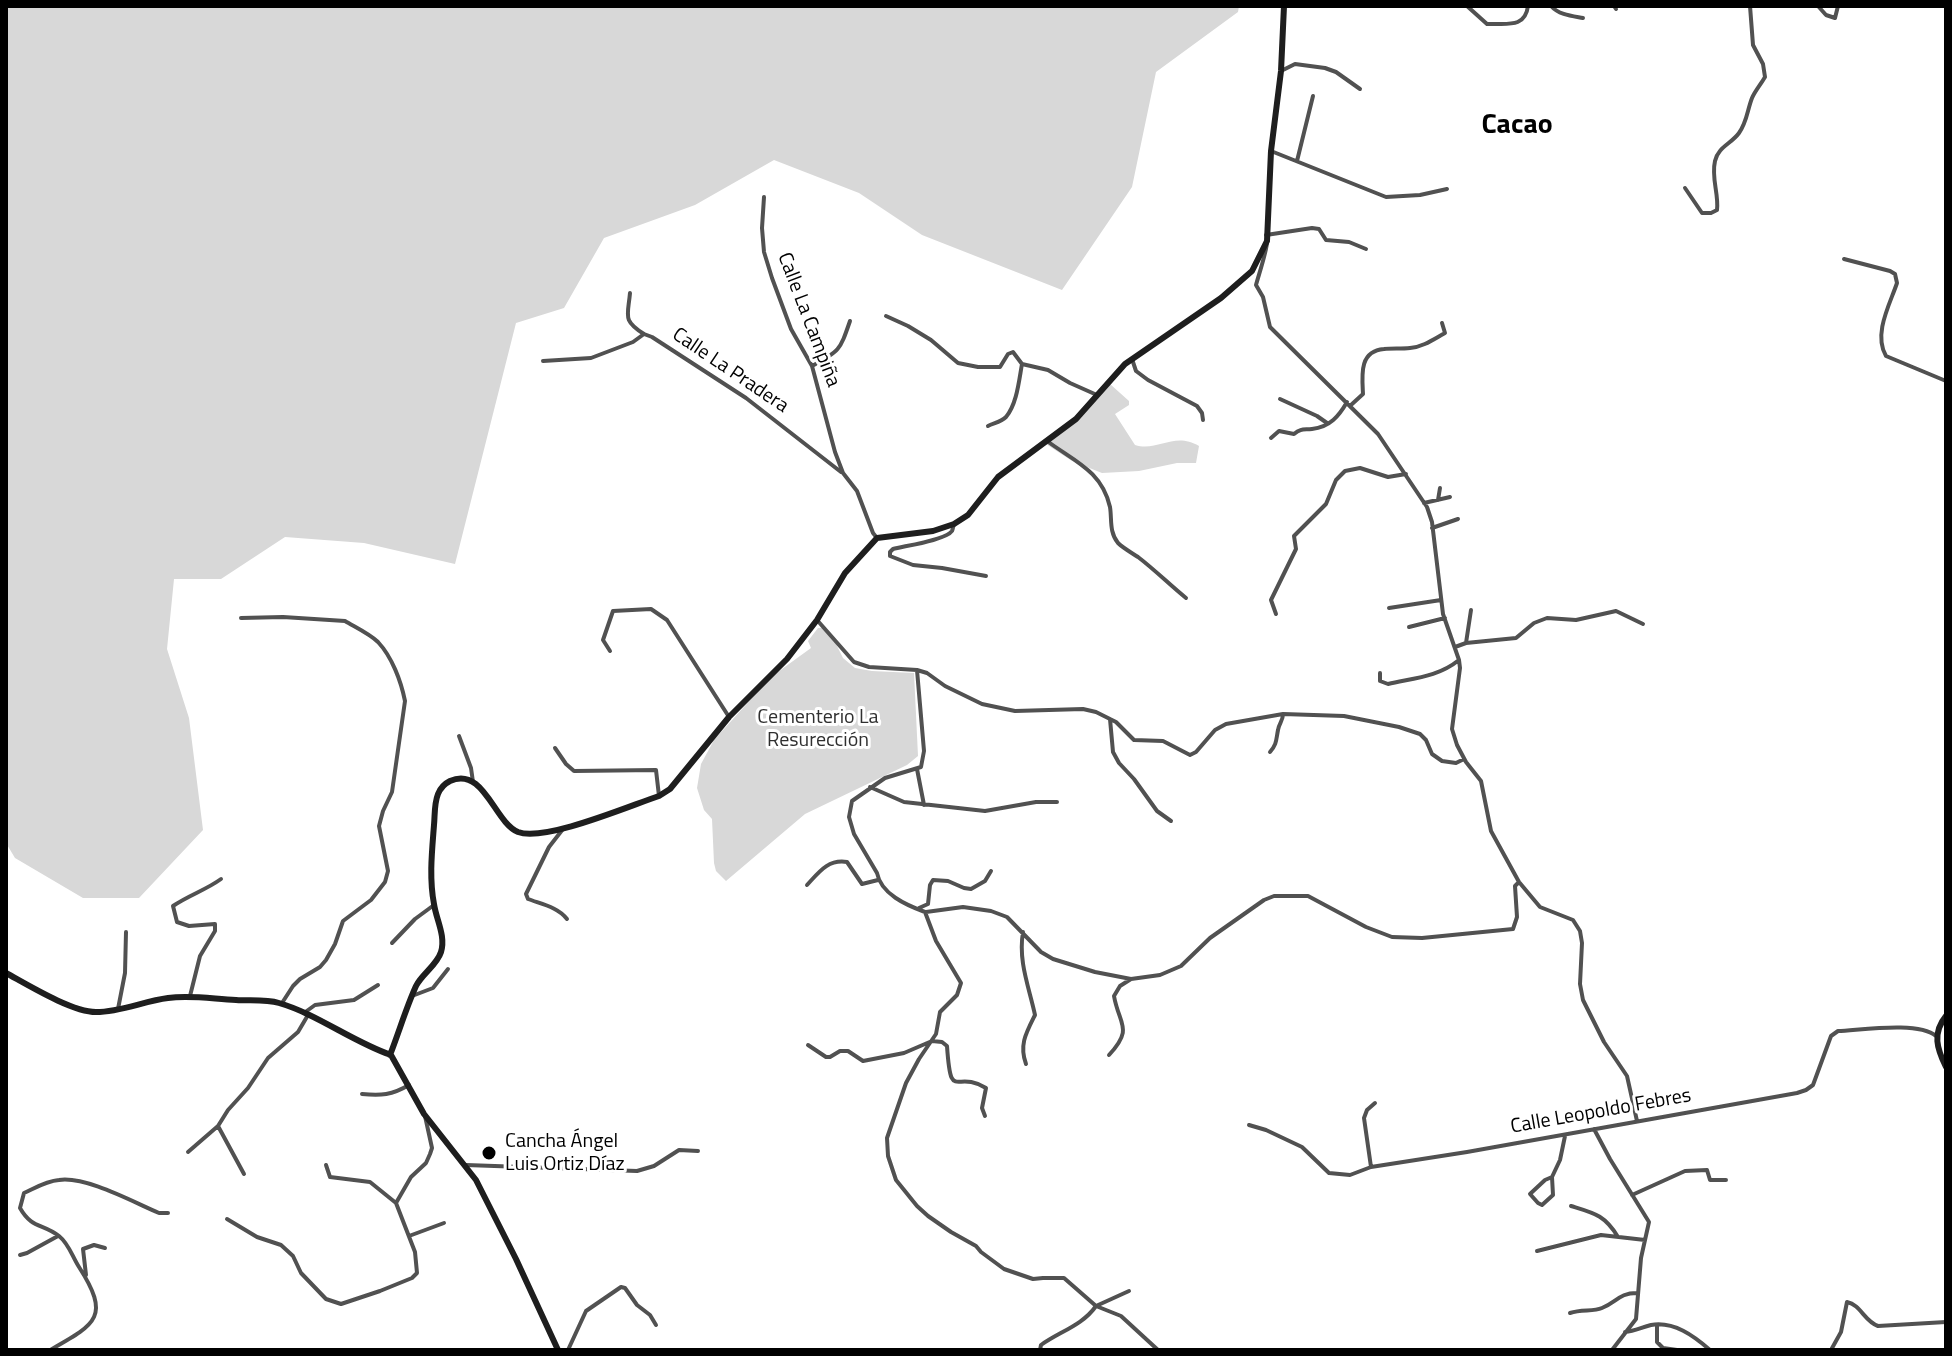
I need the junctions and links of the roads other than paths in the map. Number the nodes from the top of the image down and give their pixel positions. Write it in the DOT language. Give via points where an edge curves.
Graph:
graph roads {
  1 [pos="1284,6"];
  2 [pos="1467,6"];
  3 [pos="1528,6"];
  4 [pos="1551,6"];
  5 [pos="1750,6"];
  6 [pos="1818,6"];
  7 [pos="1838,6"];
  8 [pos="1583,18"];
  9 [pos="1281,71"];
  10 [pos="1360,89"];
  11 [pos="1313,96"];
  12 [pos="1271,151"];
  13 [pos="1297,161"];
  14 [pos="1685,188"];
  15 [pos="1447,189"];
  16 [pos="764,197"];
  17 [pos="1267,241"];
  18 [pos="1366,249"];
  19 [pos="1844,259"];
  20 [pos="630,293"];
  21 [pos="886,316"];
  22 [pos="850,321"];
  23 [pos="1442,323"];
  24 [pos="644,334"];
  25 [pos="1132,359"];
  26 [pos="543,361"];
  27 [pos="1022,364"];
  28 [pos="812,366"];
  29 [pos="1946,381"];
  30 [pos="1097,395"];
  31 [pos="1280,399"];
  32 [pos="1349,404"];
  33 [pos="1203,420"];
  34 [pos="1327,423"];
  35 [pos="988,426"];
  36 [pos="1271,438"];
  37 [pos="1047,441"];
  38 [pos="843,473"];
  39 [pos="1406,474"];
  40 [pos="1440,488"];
  41 [pos="1450,497"];
  42 [pos="1438,500"];
  43 [pos="1424,503"];
  44 [pos="1458,519"];
  45 [pos="954,524"];
  46 [pos="1432,528"];
  47 [pos="877,538"];
  48 [pos="986,576"];
  49 [pos="1186,598"];
  50 [pos="1441,600"];
  51 [pos="1389,608"];
  52 [pos="1471,610"];
  53 [pos="1276,614"];
  54 [pos="241,618"];
  55 [pos="1445,618"];
  56 [pos="817,620"];
  57 [pos="1643,624"];
  58 [pos="1409,627"];
  59 [pos="1466,643"];
  60 [pos="1455,647"];
  61 [pos="610,651"];
  62 [pos="1459,660"];
  63 [pos="917,670"];
  64 [pos="1380,673"];
  65 [pos="1283,714"];
  66 [pos="729,717"];
  67 [pos="1110,719"];
  68 [pos="459,736"];
  69 [pos="555,748"];
  70 [pos="1270,752"];
  71 [pos="1464,759"];
  72 [pos="917,769"];
  73 [pos="473,782"];
  74 [pos="870,787"];
  75 [pos="659,796"];
  76 [pos="1057,802"];
  77 [pos="924,805"];
  78 [pos="1171,821"];
  79 [pos="565,828"];
  80 [pos="991,871"];
  81 [pos="221,879"];
  82 [pos="878,880"];
  83 [pos="1519,882"];
  84 [pos="807,885"];
  85 [pos="434,905"];
  86 [pos="917,908"];
  87 [pos="925,912"];
  88 [pos="567,919"];
  89 [pos="126,932"];
  90 [pos="1023,932"];
  91 [pos="392,943"];
  92 [pos="448,969"];
  93 [pos="6,973"];
  94 [pos="1131,979"];
  95 [pos="378,985"];
  96 [pos="190,996"];
  97 [pos="412,996"];
  98 [pos="281,1004"];
  99 [pos="118,1009"];
  100 [pos="306,1014"];
  101 [pos="1946,1016"];
  102 [pos="1936,1036"];
  103 [pos="932,1041"];
  104 [pos="808,1045"];
  105 [pos="390,1055"];
  106 [pos="1109,1055"];
  107 [pos="1026,1064"];
  108 [pos="1946,1067"];
  109 [pos="409,1085"];
  110 [pos="362,1094"];
  111 [pos="1375,1103"];
  112 [pos="424,1114"];
  113 [pos="985,1116"];
  114 [pos="1637,1121"];
  115 [pos="1249,1125"];
  116 [pos="218,1126"];
  117 [pos="1594,1129"];
  118 [pos="1565,1134"];
  119 [pos="698,1151"];
  120 [pos="188,1152"];
  121 [pos="326,1165"];
  122 [pos="466,1165"];
  123 [pos="1371,1167"];
  124 [pos="244,1174"];
  125 [pos="1552,1177"];
  126 [pos="1726,1180"];
  127 [pos="1632,1195"];
  128 [pos="396,1203"];
  129 [pos="1571,1206"];
  130 [pos="168,1213"];
  131 [pos="227,1219"];
  132 [pos="444,1223"];
  133 [pos="58,1236"];
  134 [pos="409,1236"];
  135 [pos="1618,1237"];
  136 [pos="1645,1240"];
  137 [pos="105,1248"];
  138 [pos="1537,1251"];
  139 [pos="20,1255"];
  140 [pos="87,1277"];
  141 [pos="1129,1291"];
  142 [pos="1637,1293"];
  143 [pos="1096,1306"];
  144 [pos="1570,1313"];
  145 [pos="1946,1322"];
  146 [pos="656,1325"];
  147 [pos="1657,1325"];
  148 [pos="1624,1332"];
  149 [pos="50,1350"];
  150 [pos="558,1350"];
  151 [pos="568,1350"];
  152 [pos="1040,1350"];
  153 [pos="1158,1350"];
  154 [pos="1612,1350"];
  155 [pos="1677,1350"];
  156 [pos="1710,1350"];
  157 [pos="1831,1350"];
  1 -- 9 [label="street"];
  2 -- 3 [label="street" via="1487,24 1518,23 1525,19"];
  4 -- 8 [label="street"];
  5 -- 14 [label="street" via="1753,45 1765,77 1746,122 1715,160 1717,210 1702,213"];
  6 -- 7 [label="street" via="1835,18"];
  9 -- 10 [label="street" via="1295,64 1325,68"];
  9 -- 12 [label="street"];
  11 -- 13 [label="street"];
  12 -- 13 [label="street"];
  12 -- 17 [label="street"];
  13 -- 15 [label="street" via="1386,197"];
  16 -- 28 [label="street, Calle La Campiña" via="764,252 791,329"];
  17 -- 18 [label="street" via="1312,228 1326,240"];
  17 -- 25 [label="street" via="1244,279"];
  17 -- 32 [label="street" via="1256,285 1270,327"];
  19 -- 29 [label="street" via="1890,271 1897,278 1881,333 1886,356"];
  20 -- 24 [label="street" via="628,319"];
  21 -- 27 [label="street" via="931,340 958,363 1000,367 1013,352"];
  22 -- 28 [label="street" via="836,353"];
  23 -- 32 [label="street" via="1445,333 1422,346 1368,354 1362,367 1363,394"];
  24 -- 26 [label="street, Calle La Pradera" via="591,358"];
  24 -- 38 [label="street, Calle La Pradera" via="746,398"];
  25 -- 30 [label="street"];
  25 -- 33 [label="street" via="1136,371 1148,380 1197,406"];
  27 -- 30 [label="street" via="1048,370"];
  27 -- 35 [label="street" via="1010,411"];
  28 -- 38 [label="street, Calle La Campiña"];
  30 -- 37 [label="street"];
  31 -- 34 [label="street"];
  32 -- 34 [label="street"];
  32 -- 39 [label="street"];
  34 -- 36 [label="street" via="1294,434 1279,431"];
  37 -- 45 [label="street" via="998,477 968,515"];
  37 -- 49 [label="street" via="1098,478 1117,542"];
  38 -- 47 [label="street, Calle La Campiña" via="857,491"];
  39 -- 43 [label="street"];
  39 -- 53 [label="street" via="1388,477 1360,468 1345,471 1336,480 1326,504 1294,536 1296,549 1271,600"];
  40 -- 42 [label="street"];
  41 -- 42 [label="street"];
  42 -- 43 [label="street"];
  43 -- 46 [label="street"];
  44 -- 46 [label="street"];
  45 -- 47 [label="street"];
  45 -- 48 [label="street" via="948,535 893,549 890,556 913,565"];
  46 -- 50 [label="street"];
  47 -- 56 [label="street" via="845,573"];
  50 -- 51 [label="street"];
  50 -- 55 [label="street"];
  52 -- 59 [label="street"];
  54 -- 98 [label="street" via="345,621 378,642 393,665 405,701 392,792 379,826 388,871 385,882 343,921 326,960 300,979"];
  55 -- 58 [label="street"];
  55 -- 60 [label="street"];
  56 -- 63 [label="street" via="854,662"];
  56 -- 66 [label="street"];
  57 -- 59 [label="street" via="1616,611 1576,620 1547,618 1516,638"];
  59 -- 60 [label="street"];
  60 -- 62 [label="street"];
  61 -- 66 [label="street" via="603,640 613,611 651,609 667,620"];
  62 -- 64 [label="street" via="1438,673 1388,684 1380,681"];
  62 -- 71 [label="street" via="1452,729"];
  63 -- 67 [label="street" via="982,704 1015,711 1083,709"];
  63 -- 72 [label="street" via="924,751"];
  65 -- 67 [label="street" via="1226,724 1190,755 1163,741 1134,740"];
  65 -- 70 [label="street"];
  65 -- 71 [label="street" via="1344,716 1399,727 1420,734 1442,761"];
  66 -- 75 [label="street"];
  67 -- 78 [label="street" via="1119,763"];
  68 -- 73 [label="street"];
  69 -- 75 [label="street" via="574,771 656,770"];
  71 -- 83 [label="street" via="1481,781 1491,831"];
  72 -- 74 [label="street"];
  72 -- 77 [label="street"];
  73 -- 79 [label="street" via="518,832 533,835"];
  73 -- 85 [label="street" via="450,781 436,798"];
  74 -- 77 [label="street"];
  74 -- 82 [label="street" via="852,801 849,817"];
  75 -- 79 [label="street"];
  76 -- 77 [label="street" via="985,811"];
  79 -- 88 [label="street" via="549,847 526,894"];
  80 -- 86 [label="street" via="971,889 933,880 928,904"];
  81 -- 96 [label="street" via="173,906 177,922 215,924"];
  82 -- 84 [label="street" via="862,884 847,862 836,860"];
  82 -- 86 [label="street" via="887,892"];
  83 -- 94 [label="street" via="1513,929 1422,938 1392,937 1308,896 1274,896 1210,938 1181,966"];
  83 -- 114 [label="street" via="1540,907 1573,920 1580,931 1583,1000 1627,1076"];
  85 -- 91 [label="street"];
  85 -- 97 [label="street" via="441,954"];
  86 -- 87 [label="street"];
  87 -- 90 [label="street" via="963,907 991,911"];
  87 -- 103 [label="street" via="961,983 940,1012"];
  89 -- 99 [label="street"];
  90 -- 94 [label="street" via="1053,959"];
  90 -- 107 [label="street" via="1023,968 1035,1015 1022,1052"];
  92 -- 97 [label="street" via="433,988"];
  93 -- 99 [label="street" via="93,1013"];
  94 -- 106 [label="street" via="1114,996 1122,1036"];
  95 -- 100 [label="street" via="354,1000 315,1005"];
  96 -- 98 [label="street"];
  96 -- 99 [label="street"];
  97 -- 105 [label="street"];
  98 -- 100 [label="street"];
  100 -- 105 [label="street"];
  100 -- 116 [label="street" via="298,1032 268,1058"];
  101 -- 102 [label="street"];
  102 -- 108 [label="street"];
  102 -- 114 [label="street, Calle Leopoldo Febres" via="1914,1028 1838,1031 1806,1090"];
  103 -- 104 [label="street" via="863,1061 848,1051 826,1057"];
  103 -- 113 [label="street" via="947,1046 952,1081 986,1088"];
  103 -- 143 [label="street" via="906,1083 887,1138 896,1180 928,1216 1004,1269 1033,1279 1064,1278"];
  105 -- 109 [label="street"];
  109 -- 110 [label="street" via="395,1094"];
  109 -- 112 [label="street"];
  111 -- 123 [label="street" via="1364,1118"];
  112 -- 122 [label="street"];
  112 -- 128 [label="street" via="432,1148"];
  114 -- 117 [label="street, Calle Leopoldo Febres"];
  115 -- 123 [label="street, Calle Leopoldo Febres" via="1302,1147 1329,1173 1350,1175"];
  116 -- 120 [label="street"];
  116 -- 124 [label="street"];
  117 -- 118 [label="street, Calle Leopoldo Febres"];
  117 -- 127 [label="street"];
  118 -- 123 [label="street, Calle Leopoldo Febres"];
  118 -- 125 [label="street"];
  119 -- 122 [label="street" via="679,1150 637,1171"];
  121 -- 128 [label="street" via="330,1177 370,1182"];
  122 -- 150 [label="street"];
  125 -- 125 [label="street" via="1530,1194 1542,1205 1553,1195"];
  126 -- 127 [label="street" via="1710,1180 1707,1170 1685,1171"];
  127 -- 136 [label="street" via="1649,1222"];
  128 -- 134 [label="street"];
  129 -- 135 [label="street" via="1601,1217"];
  130 -- 133 [label="street" via="86,1182 60,1179 24,1193 20,1208 26,1220"];
  131 -- 134 [label="street" via="281,1245 326,1299 341,1304 417,1273"];
  132 -- 134 [label="street"];
  133 -- 139 [label="street"];
  133 -- 140 [label="street"];
  135 -- 136 [label="street"];
  135 -- 138 [label="street" via="1601,1235"];
  136 -- 142 [label="street"];
  137 -- 140 [label="street" via="83,1249"];
  140 -- 149 [label="street" via="95,1295 91,1322"];
  141 -- 143 [label="street"];
  142 -- 144 [label="street" via="1619,1296 1601,1309"];
  142 -- 148 [label="street" via="1636,1319"];
  143 -- 152 [label="street"];
  143 -- 153 [label="street" via="1121,1316"];
  145 -- 157 [label="street" via="1878,1326 1847,1302"];
  146 -- 151 [label="street" via="621,1287 586,1311"];
  147 -- 148 [label="street"];
  147 -- 155 [label="street" via="1657,1342"];
  147 -- 156 [label="street" via="1678,1328"];
  148 -- 154 [label="street"];
}
